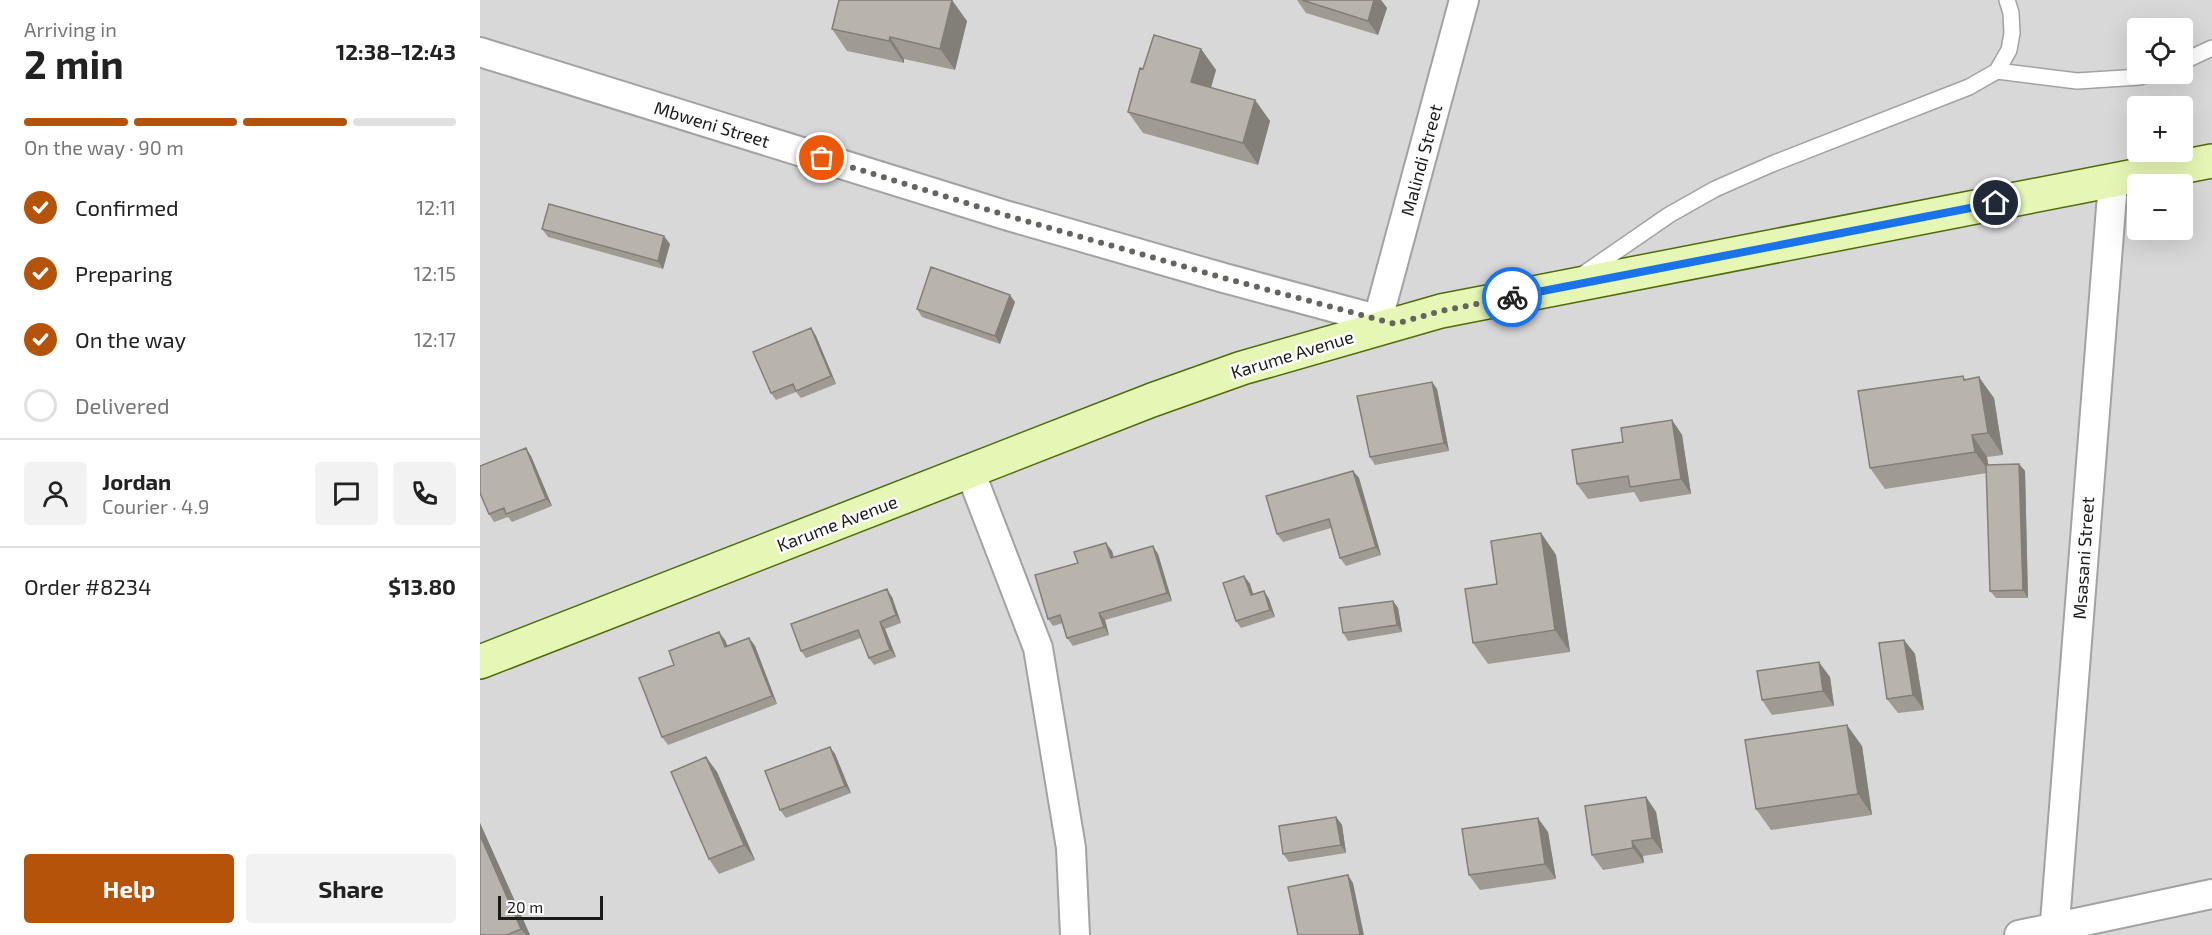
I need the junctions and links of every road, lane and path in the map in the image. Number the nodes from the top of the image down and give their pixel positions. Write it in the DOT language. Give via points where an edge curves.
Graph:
graph roads {
  1 [pos="1464,0"];
  2 [pos="2007,0"];
  3 [pos="2212,48"];
  4 [pos="480,52"];
  5 [pos="2193,57"];
  6 [pos="1997,71"];
  7 [pos="2127,78"];
  8 [pos="2212,161"];
  9 [pos="2113,182"];
  10 [pos="1568,285"];
  11 [pos="1386,322"];
  12 [pos="970,471"];
  13 [pos="480,662"];
  14 [pos="2212,894"];
  15 [pos="2055,931"];
  16 [pos="1075,935"];
  17 [pos="2019,935"];
  1 -- 11 [label="street, Malindi Street"];
  2 -- 6 [label="lane" via="2012,33"];
  3 -- 5 [label="lane"];
  4 -- 11 [label="street, Mbweni Street" via="1005,215"];
  6 -- 7 [label="lane" via="2077,81"];
  6 -- 10 [label="lane" via="1969,87 1715,189"];
  8 -- 9 [label="street, Karume Avenue"];
  9 -- 10 [label="street, Karume Avenue"];
  9 -- 15 [label="street, Msasani Street"];
  10 -- 11 [label="street, Karume Avenue"];
  11 -- 12 [label="street, Karume Avenue" via="1242,368"];
  12 -- 13 [label="street, Karume Avenue"];
  12 -- 16 [label="street" via="1038,648 1071,848"];
  14 -- 15 [label="street"];
  15 -- 17 [label="street"];
}
